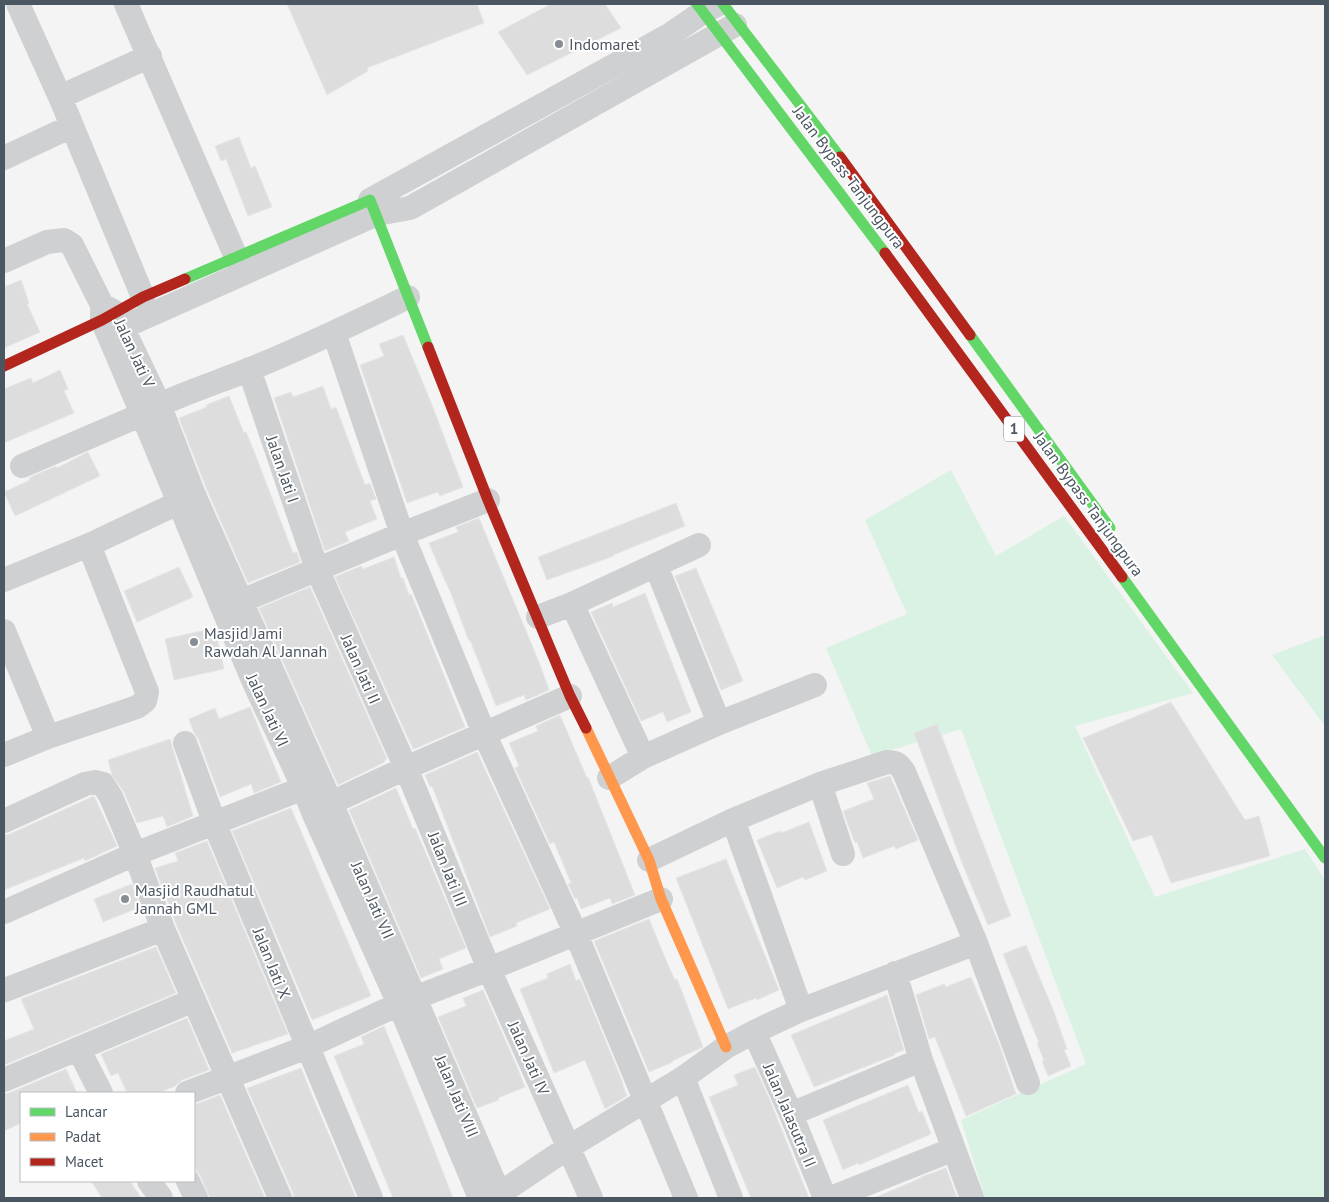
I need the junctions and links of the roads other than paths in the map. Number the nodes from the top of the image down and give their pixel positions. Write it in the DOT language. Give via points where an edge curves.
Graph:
graph roads {
  1 [pos="18,4"];
  2 [pos="126,4"];
  3 [pos="711,6"];
  4 [pos="730,28"];
  5 [pos="150,56"];
  6 [pos="60,97"];
  7 [pos="72,126"];
  8 [pos="4,158"];
  9 [pos="373,207"];
  10 [pos="4,262"];
  11 [pos="239,265"];
  12 [pos="143,297"];
  13 [pos="408,298"];
  14 [pos="110,316"];
  15 [pos="334,333"];
  16 [pos="4,366"];
  17 [pos="249,369"];
  18 [pos="151,409"];
  19 [pos="22,466"];
  20 [pos="187,498"];
  21 [pos="488,500"];
  22 [pos="402,534"];
  23 [pos="1118,538"];
  24 [pos="90,545"];
  25 [pos="699,545"];
  26 [pos="656,566"];
  27 [pos="317,569"];
  28 [pos="4,580"];
  29 [pos="572,604"];
  30 [pos="233,605"];
  31 [pos="538,617"];
  32 [pos="4,631"];
  33 [pos="815,685"];
  34 [pos="570,696"];
  35 [pos="719,723"];
  36 [pos="484,734"];
  37 [pos="48,737"];
  38 [pos="185,743"];
  39 [pos="4,755"];
  40 [pos="643,757"];
  41 [pos="406,768"];
  42 [pos="609,778"];
  43 [pos="820,784"];
  44 [pos="312,785"];
  45 [pos="322,807"];
  46 [pos="733,820"];
  47 [pos="4,822"];
  48 [pos="215,823"];
  49 [pos="135,854"];
  50 [pos="842,854"];
  51 [pos="1325,858"];
  52 [pos="649,860"];
  53 [pos="661,899"];
  54 [pos="4,912"];
  55 [pos="163,929"];
  56 [pos="576,934"];
  57 [pos="976,943"];
  58 [pos="489,969"];
  59 [pos="895,973"];
  60 [pos="5,990"];
  61 [pos="194,1000"];
  62 [pos="407,1001"];
  63 [pos="801,1010"];
  64 [pos="754,1032"];
  65 [pos="307,1047"];
  66 [pos="726,1047"];
  67 [pos="79,1050"];
  68 [pos="921,1060"];
  69 [pos="228,1076"];
  70 [pos="682,1078"];
  71 [pos="4,1080"];
  72 [pos="1028,1083"];
  73 [pos="100,1092"];
  74 [pos="188,1092"];
  75 [pos="646,1100"];
  76 [pos="791,1114"];
  77 [pos="569,1148"];
  78 [pos="954,1149"];
  79 [pos="150,1182"];
  80 [pos="188,1182"];
  81 [pos="492,1197"];
  82 [pos="161,1198"];
  83 [pos="196,1198"];
  84 [pos="280,1198"];
  85 [pos="371,1198"];
  86 [pos="591,1198"];
  87 [pos="686,1198"];
  88 [pos="731,1198"];
  89 [pos="825,1198"];
  90 [pos="831,1198"];
  91 [pos="972,1198"];
  1 -- 6 [label="street"];
  2 -- 5 [label="street"];
  3 -- 4 [label="main road, Jalan Bypass Tanjungpura / 1"];
  3 -- 4 [label="main road, Jalan Bypass Tanjungpura / 1"];
  3 -- 9 [label="street" via="671,34"];
  4 -- 9 [label="street" via="410,208"];
  4 -- 23 [label="main road, Jalan Bypass Tanjungpura / 1" via="819,128"];
  4 -- 51 [label="main road, Jalan Bypass Tanjungpura / 1" via="850,205"];
  5 -- 6 [label="street"];
  5 -- 11 [label="street"];
  6 -- 7 [label="street"];
  7 -- 8 [label="street"];
  7 -- 12 [label="street"];
  9 -- 11 [label="street"];
  9 -- 13 [label="main road"];
  10 -- 14 [label="street, Jalan Jati V" via="47,242 64,240 72,244"];
  11 -- 12 [label="main road"];
  11 -- 14 [label="street"];
  12 -- 14 [label="main road"];
  13 -- 15 [label="street"];
  13 -- 21 [label="main road"];
  14 -- 16 [label="main road"];
  14 -- 18 [label="street, Jalan Jati V"];
  15 -- 17 [label="street"];
  15 -- 22 [label="street"];
  17 -- 18 [label="street"];
  17 -- 27 [label="street, Jalan Jati I"];
  18 -- 19 [label="street"];
  18 -- 20 [label="street, Jalan Jati V"];
  20 -- 24 [label="street"];
  20 -- 30 [label="street, Jalan Jati V"];
  21 -- 22 [label="street"];
  21 -- 31 [label="main road"];
  22 -- 27 [label="street"];
  22 -- 36 [label="street"];
  24 -- 28 [label="street"];
  24 -- 37 [label="street" via="147,692 145,701 137,707"];
  25 -- 26 [label="street"];
  26 -- 29 [label="street"];
  26 -- 35 [label="street"];
  27 -- 30 [label="street"];
  27 -- 41 [label="street, Jalan Jati II"];
  29 -- 31 [label="street"];
  29 -- 40 [label="street"];
  30 -- 44 [label="street, Jalan Jati VI" via="251,676"];
  31 -- 34 [label="main road"];
  32 -- 37 [label="street"];
  33 -- 35 [label="street"];
  34 -- 36 [label="street"];
  34 -- 42 [label="main road"];
  35 -- 40 [label="street"];
  36 -- 41 [label="street"];
  36 -- 56 [label="street"];
  37 -- 39 [label="street"];
  38 -- 48 [label="street, Jalan Jati X"];
  40 -- 42 [label="street"];
  41 -- 45 [label="street"];
  41 -- 58 [label="street, Jalan Jati III"];
  42 -- 52 [label="main road"];
  43 -- 46 [label="street"];
  43 -- 50 [label="street"];
  43 -- 57 [label="street" via="887,762 899,764"];
  44 -- 45 [label="street, Jalan Jati VI"];
  44 -- 48 [label="street"];
  45 -- 62 [label="street, Jalan Jati VII"];
  46 -- 52 [label="street"];
  46 -- 63 [label="street"];
  47 -- 49 [label="street" via="85,784 100,782 111,797"];
  48 -- 49 [label="street"];
  48 -- 65 [label="street, Jalan Jati X"];
  49 -- 54 [label="street"];
  49 -- 55 [label="street"];
  52 -- 53 [label="main road"];
  53 -- 56 [label="street"];
  53 -- 66 [label="main road"];
  55 -- 60 [label="street"];
  55 -- 61 [label="street"];
  56 -- 58 [label="street"];
  56 -- 75 [label="street"];
  57 -- 59 [label="street"];
  57 -- 72 [label="street"];
  58 -- 62 [label="street"];
  58 -- 77 [label="street, Jalan Jati IV"];
  59 -- 63 [label="street"];
  59 -- 68 [label="street"];
  61 -- 67 [label="street"];
  61 -- 69 [label="street"];
  62 -- 65 [label="street"];
  62 -- 81 [label="street, Jalan Jati VIII"];
  63 -- 64 [label="street"];
  64 -- 66 [label="street"];
  64 -- 76 [label="street, Jalan Jalasutra II"];
  65 -- 69 [label="street"];
  65 -- 85 [label="street, Jalan Jati X"];
  66 -- 70 [label="street"];
  67 -- 71 [label="street"];
  67 -- 73 [label="street"];
  68 -- 76 [label="street"];
  68 -- 78 [label="street"];
  69 -- 74 [label="street"];
  69 -- 84 [label="street"];
  70 -- 75 [label="street"];
  70 -- 88 [label="street"];
  75 -- 77 [label="street"];
  75 -- 87 [label="street"];
  76 -- 89 [label="street, Jalan Jalasutra II"];
  77 -- 81 [label="street"];
  77 -- 86 [label="street, Jalan Jati IV"];
  78 -- 90 [label="street"];
  78 -- 91 [label="street"];
  79 -- 82 [label="street"];
  80 -- 83 [label="street"];
}
